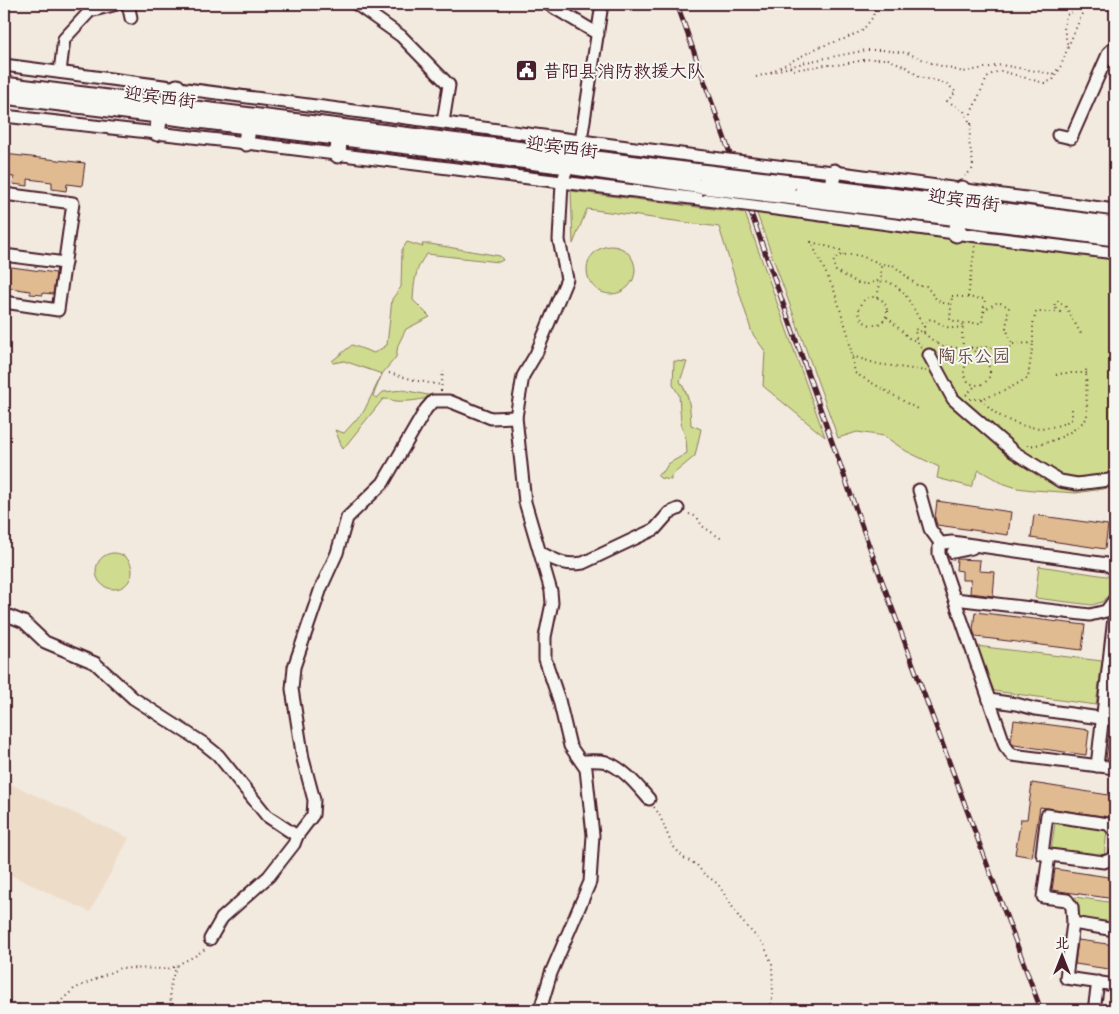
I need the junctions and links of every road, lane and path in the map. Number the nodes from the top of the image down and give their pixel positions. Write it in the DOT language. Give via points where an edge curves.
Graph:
graph roads {
  1 [pos="117,4"];
  2 [pos="128,4"];
  3 [pos="356,4"];
  4 [pos="548,4"];
  5 [pos="602,4"];
  6 [pos="875,4"];
  7 [pos="1085,11"];
  8 [pos="1072,13"];
  9 [pos="132,18"];
  10 [pos="598,34"];
  11 [pos="1068,47"];
  12 [pos="1115,47"];
  13 [pos="4,65"];
  14 [pos="790,66"];
  15 [pos="1061,66"];
  16 [pos="60,72"];
  17 [pos="769,72"];
  18 [pos="756,77"];
  19 [pos="4,85"];
  20 [pos="177,88"];
  21 [pos="4,96"];
  22 [pos="174,106"];
  23 [pos="160,115"];
  24 [pos="4,116"];
  25 [pos="444,122"];
  26 [pos="971,125"];
  27 [pos="248,126"];
  28 [pos="157,133"];
  29 [pos="1058,135"];
  30 [pos="339,138"];
  31 [pos="581,140"];
  32 [pos="246,143"];
  33 [pos="338,155"];
  34 [pos="572,161"];
  35 [pos="834,172"];
  36 [pos="562,183"];
  37 [pos="703,186"];
  38 [pos="962,189"];
  39 [pos="4,194"];
  40 [pos="833,202"];
  41 [pos="1115,210"];
  42 [pos="959,212"];
  43 [pos="1115,225"];
  44 [pos="956,234"];
  45 [pos="977,236"];
  46 [pos="1115,238"];
  47 [pos="1115,253"];
  48 [pos="4,255"];
  49 [pos="843,255"];
  50 [pos="65,263"];
  51 [pos="881,265"];
  52 [pos="881,280"];
  53 [pos="877,297"];
  54 [pos="968,297"];
  55 [pos="4,302"];
  56 [pos="952,304"];
  57 [pos="983,313"];
  58 [pos="887,317"];
  59 [pos="964,324"];
  60 [pos="924,327"];
  61 [pos="924,333"];
  62 [pos="1081,334"];
  63 [pos="917,341"];
  64 [pos="1032,343"];
  65 [pos="938,344"];
  66 [pos="1012,344"];
  67 [pos="971,348"];
  68 [pos="963,349"];
  69 [pos="930,355"];
  70 [pos="852,356"];
  71 [pos="981,359"];
  72 [pos="1086,367"];
  73 [pos="443,371"];
  74 [pos="938,371"];
  75 [pos="389,373"];
  76 [pos="1087,374"];
  77 [pos="1056,375"];
  78 [pos="976,385"];
  79 [pos="441,386"];
  80 [pos="981,400"];
  81 [pos="442,401"];
  82 [pos="919,410"];
  83 [pos="1072,410"];
  84 [pos="516,417"];
  85 [pos="1014,452"];
  86 [pos="1115,477"];
  87 [pos="920,490"];
  88 [pos="678,509"];
  89 [pos="722,539"];
  90 [pos="941,544"];
  91 [pos="978,546"];
  92 [pos="954,552"];
  93 [pos="541,553"];
  94 [pos="1115,570"];
  95 [pos="955,599"];
  96 [pos="1115,600"];
  97 [pos="1115,609"];
  98 [pos="4,614"];
  99 [pos="1112,664"];
  100 [pos="989,700"];
  101 [pos="1102,718"];
  102 [pos="1115,720"];
  103 [pos="581,761"];
  104 [pos="1097,766"];
  105 [pos="1115,768"];
  106 [pos="649,799"];
  107 [pos="1115,831"];
  108 [pos="297,836"];
  109 [pos="1049,855"];
  110 [pos="1115,855"];
  111 [pos="1073,923"];
  112 [pos="1115,930"];
  113 [pos="210,939"];
  114 [pos="177,966"];
  115 [pos="1098,982"];
  116 [pos="1115,985"];
  117 [pos="4,1001"];
  118 [pos="33,1010"];
  119 [pos="51,1010"];
  120 [pos="174,1010"];
  121 [pos="540,1010"];
  122 [pos="770,1010"];
  123 [pos="1094,1010"];
  1 -- 16 [label="street" via="90,12 64,39"];
  2 -- 9 [label="street"];
  3 -- 25 [label="street" via="401,36 449,85"];
  4 -- 10 [label="street"];
  5 -- 10 [label="street"];
  6 -- 17 [label="path" via="873,17 862,31 819,47"];
  7 -- 11 [label="path"];
  8 -- 11 [label="path" via="1066,16 1064,29"];
  10 -- 31 [label="street"];
  11 -- 15 [label="path"];
  12 -- 29 [label="street" via="1109,52 1071,138"];
  13 -- 16 [label="street"];
  14 -- 15 [label="path" via="867,50 908,53 963,72 1001,66 1053,74"];
  14 -- 17 [label="path"];
  14 -- 26 [label="path" via="793,70 888,59 919,76 946,84 956,92 947,101 964,111"];
  15 -- 26 [label="path" via="1053,80 1044,83 1001,72 993,73 987,78 971,113"];
  16 -- 20 [label="street"];
  17 -- 18 [label="path"];
  19 -- 22 [label="main road, 迎宾西街"];
  20 -- 22 [label="main road"];
  20 -- 25 [label="street"];
  21 -- 23 [label="main road, 迎宾西街"];
  22 -- 34 [label="main road, 迎宾西街"];
  23 -- 27 [label="main road, 迎宾西街"];
  23 -- 28 [label="main road"];
  24 -- 28 [label="street"];
  25 -- 31 [label="street"];
  26 -- 38 [label="path" via="969,142 973,163 972,170 961,178"];
  27 -- 30 [label="main road, 迎宾西街"];
  27 -- 32 [label="main road"];
  28 -- 32 [label="street"];
  30 -- 33 [label="main road"];
  30 -- 34 [label="main road, 迎宾西街"];
  31 -- 34 [label="street"];
  31 -- 35 [label="street, bridge"];
  32 -- 33 [label="street"];
  33 -- 36 [label="street"];
  34 -- 36 [label="street"];
  34 -- 37 [label="main road, 迎宾西街"];
  35 -- 38 [label="street"];
  35 -- 40 [label="main road"];
  36 -- 37 [label="street"];
  36 -- 84 [label="street" via="560,240 567,279 536,354 523,376"];
  37 -- 40 [label="main road, 迎宾西街, bridge" via="792,190"];
  37 -- 40 [label="street, bridge" via="799,212"];
  38 -- 41 [label="street"];
  38 -- 42 [label="main road"];
  39 -- 50 [label="street" via="73,203"];
  40 -- 42 [label="main road, 迎宾西街"];
  40 -- 44 [label="street"];
  42 -- 43 [label="main road, 迎宾西街"];
  42 -- 44 [label="main road"];
  42 -- 46 [label="main road, 迎宾西街"];
  44 -- 45 [label="street"];
  45 -- 47 [label="street"];
  45 -- 54 [label="path"];
  48 -- 50 [label="street"];
  49 -- 51 [label="path" via="865,257"];
  49 -- 52 [label="path" via="833,263 836,271 858,283"];
  49 -- 70 [label="path" via="840,250 811,242 834,290"];
  50 -- 55 [label="street" via="58,310"];
  51 -- 52 [label="path"];
  51 -- 56 [label="path" via="893,265 918,286 926,286 934,299"];
  52 -- 53 [label="path"];
  52 -- 60 [label="path" via="905,294"];
  53 -- 58 [label="path" via="888,308"];
  53 -- 58 [label="path" via="868,297 862,302 858,309 860,318 865,324 874,326"];
  54 -- 56 [label="path" via="952,296"];
  54 -- 57 [label="path" via="985,299"];
  56 -- 59 [label="path" via="950,320"];
  57 -- 59 [label="path" via="982,323"];
  57 -- 66 [label="path" via="998,302 1009,307 1006,328"];
  58 -- 63 [label="path" via="910,340"];
  59 -- 60 [label="path" via="949,329 932,319 927,320"];
  59 -- 68 [label="path"];
  60 -- 61 [label="path"];
  61 -- 63 [label="path" via="915,329"];
  61 -- 65 [label="path"];
  62 -- 64 [label="path" via="1066,307 1058,301 1054,307 1060,312 1036,312"];
  63 -- 69 [label="path"];
  64 -- 66 [label="path"];
  64 -- 80 [label="path" via="1028,378"];
  65 -- 68 [label="path"];
  65 -- 69 [label="path" via="949,349"];
  66 -- 67 [label="path" via="1010,348"];
  67 -- 68 [label="path"];
  67 -- 71 [label="path"];
  69 -- 74 [label="street"];
  70 -- 74 [label="path" via="898,368"];
  70 -- 82 [label="path" via="855,373"];
  71 -- 78 [label="path" via="989,365 991,374 985,382"];
  71 -- 78 [label="path" via="966,365 964,374 968,382"];
  72 -- 76 [label="path"];
  73 -- 79 [label="path"];
  74 -- 85 [label="street" via="954,398"];
  75 -- 79 [label="path"];
  76 -- 77 [label="path"];
  76 -- 85 [label="path" via="1087,418 1073,432 1041,445 1017,447"];
  78 -- 80 [label="path" via="963,398"];
  79 -- 81 [label="path"];
  80 -- 83 [label="path" via="1001,417 1028,427 1045,429 1072,419"];
  81 -- 84 [label="street" via="449,400 491,418"];
  81 -- 108 [label="street" via="433,401 426,409 384,482 347,518 294,667 292,690 303,760 314,800 313,815"];
  84 -- 93 [label="street" via="525,502"];
  85 -- 86 [label="street" via="1060,481 1077,484"];
  87 -- 90 [label="street" via="930,529"];
  88 -- 89 [label="path" via="696,517 702,526"];
  88 -- 93 [label="street" via="669,513 655,529 583,563 570,565"];
  90 -- 91 [label="street" via="952,542"];
  90 -- 95 [label="street" via="939,554"];
  91 -- 92 [label="street"];
  91 -- 94 [label="street" via="1107,564"];
  93 -- 103 [label="street" via="552,603 545,637 545,659 570,746"];
  95 -- 96 [label="street" via="1090,615 1106,611"];
  95 -- 100 [label="street"];
  97 -- 99 [label="street"];
  98 -- 108 [label="street" via="24,622 45,642 95,663 133,698 218,755 267,816"];
  99 -- 101 [label="street"];
  100 -- 101 [label="street"];
  100 -- 104 [label="street" via="1005,746 1012,754"];
  101 -- 102 [label="street"];
  101 -- 104 [label="street"];
  103 -- 106 [label="street" via="604,762 622,772"];
  103 -- 121 [label="street" via="586,769 593,835 590,882 551,973"];
  104 -- 105 [label="street"];
  106 -- 122 [label="path" via="672,845 718,884 740,919 764,945 772,964 774,994"];
  107 -- 109 [label="street" via="1108,824 1047,815 1042,854"];
  108 -- 113 [label="street" via="268,876 222,918"];
  109 -- 110 [label="street" via="1104,862"];
  109 -- 111 [label="street" via="1043,897 1067,900 1072,907"];
  111 -- 112 [label="street"];
  111 -- 115 [label="street" via="1066,978"];
  113 -- 114 [label="path" via="205,949"];
  114 -- 119 [label="path" via="120,968 74,989"];
  114 -- 120 [label="path" via="170,980"];
  115 -- 116 [label="street"];
  115 -- 123 [label="street"];
  117 -- 118 [label="path"];
}
